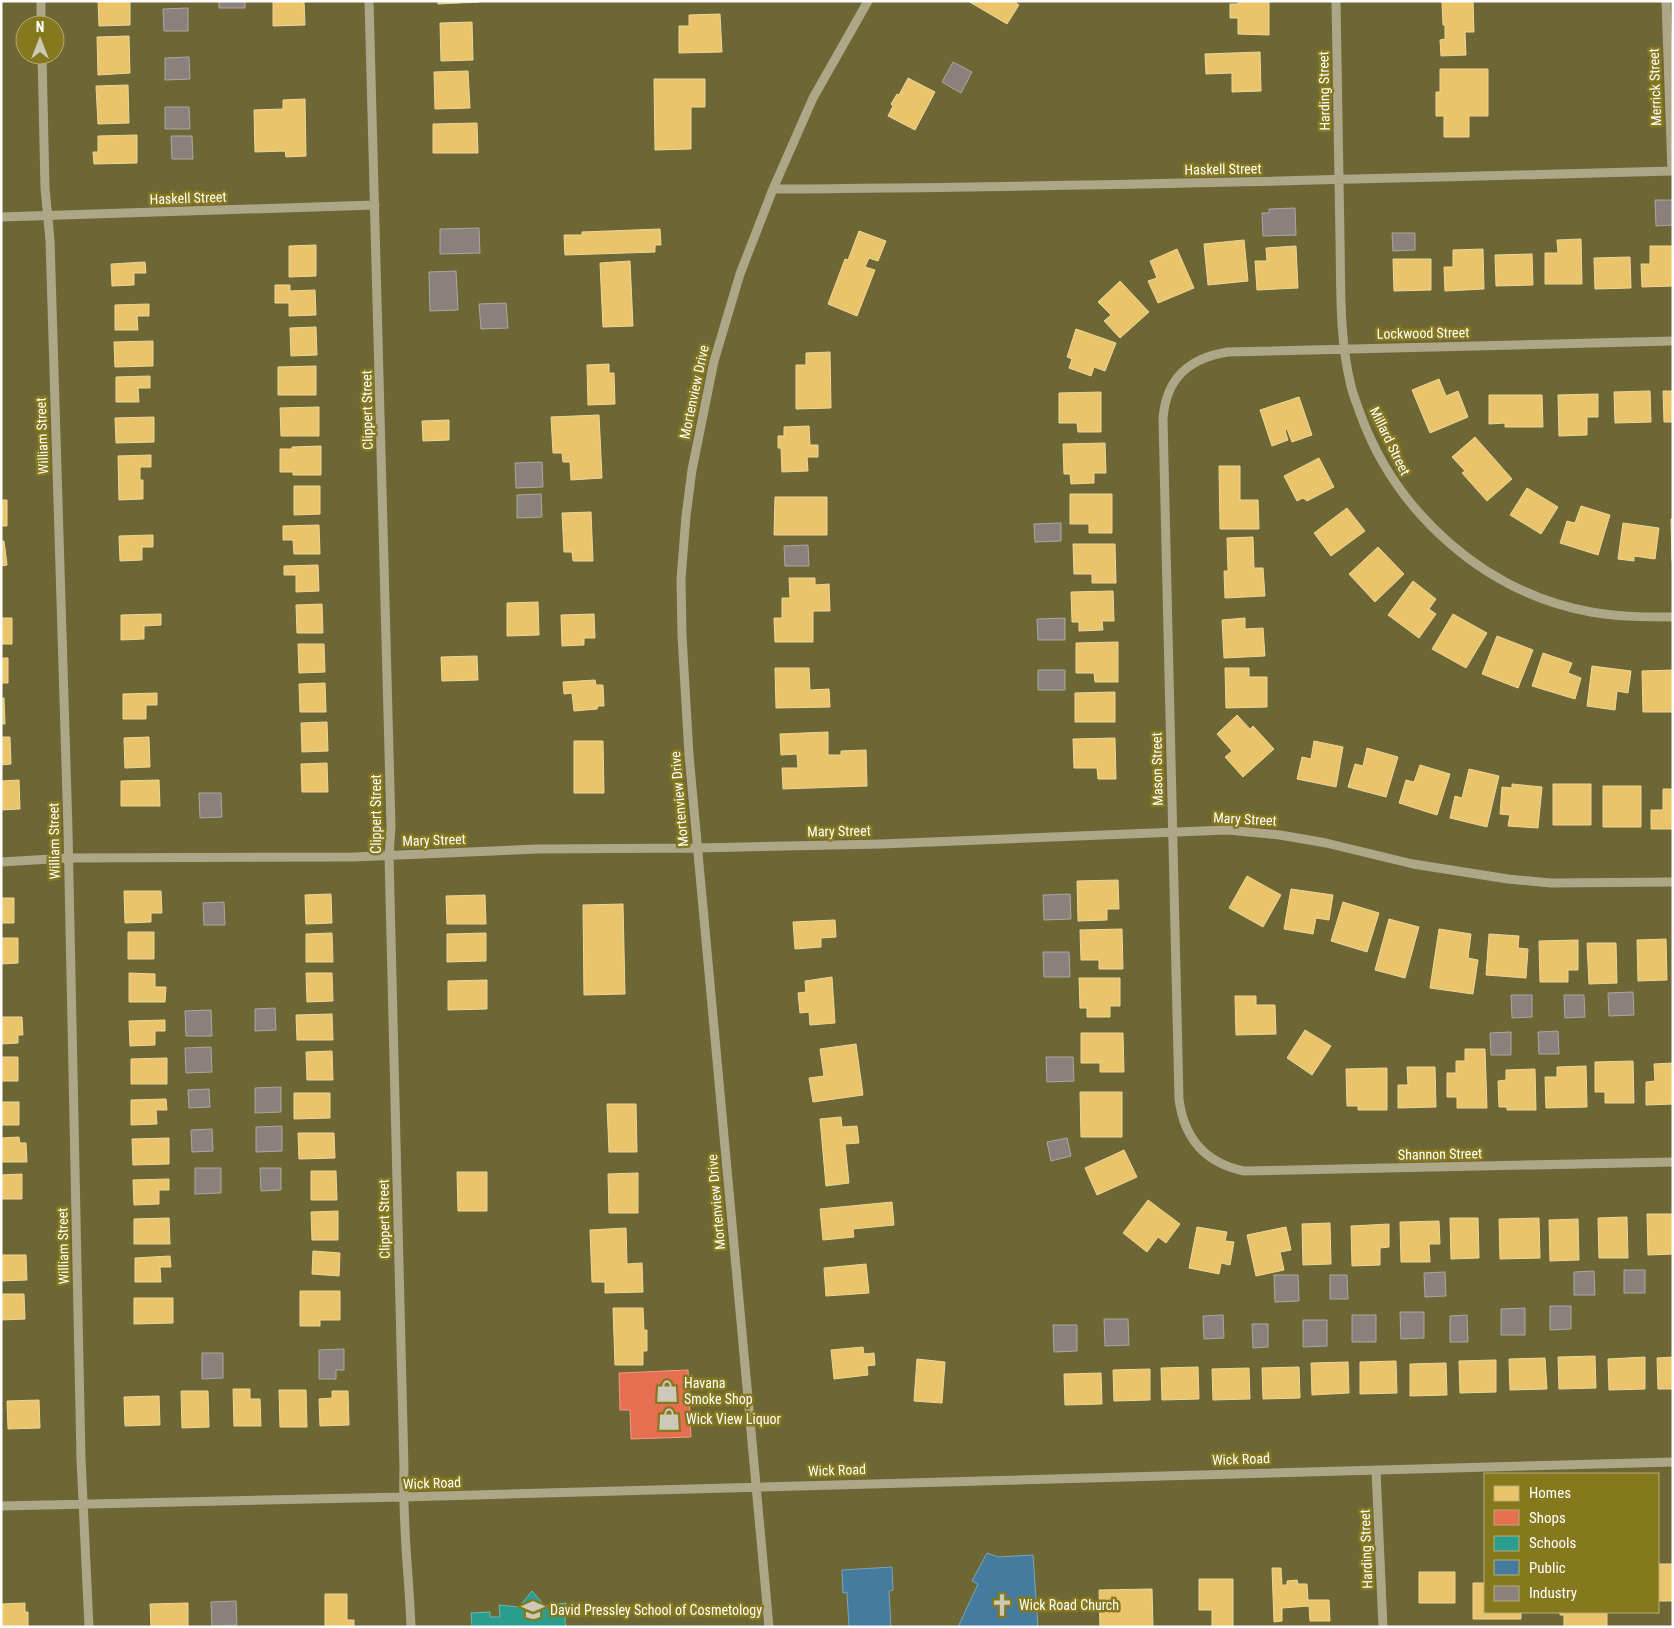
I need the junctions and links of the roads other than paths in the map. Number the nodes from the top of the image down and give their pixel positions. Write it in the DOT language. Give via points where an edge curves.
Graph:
graph roads {
  1 [pos="41,1"];
  2 [pos="369,1"];
  3 [pos="868,1"];
  4 [pos="1336,1"];
  5 [pos="1666,1"];
  6 [pos="41,15"];
  7 [pos="42,65"];
  8 [pos="1672,172"];
  9 [pos="1339,180"];
  10 [pos="773,189"];
  11 [pos="375,205"];
  12 [pos="47,216"];
  13 [pos="1,217"];
  14 [pos="1673,341"];
  15 [pos="1345,349"];
  16 [pos="1181,374"];
  17 [pos="1673,617"];
  18 [pos="1172,832"];
  19 [pos="697,848"];
  20 [pos="390,855"];
  21 [pos="68,858"];
  22 [pos="1,862"];
  23 [pos="1673,882"];
  24 [pos="1211,1158"];
  25 [pos="1673,1162"];
  26 [pos="1673,1462"];
  27 [pos="1376,1470"];
  28 [pos="757,1486"];
  29 [pos="403,1497"];
  30 [pos="84,1503"];
  31 [pos="1,1506"];
  32 [pos="89,1627"];
  33 [pos="411,1627"];
  34 [pos="769,1627"];
  35 [pos="1383,1627"];
  1 -- 6 [label="street"];
  2 -- 11 [label="street, Clippert Street"];
  3 -- 10 [label="street, Mortenview Drive" via="813,98"];
  4 -- 9 [label="street, Harding Street"];
  5 -- 8 [label="street, Merrick Street"];
  7 -- 12 [label="street, William Street"];
  8 -- 9 [label="street, Haskell Street"];
  9 -- 10 [label="street, Haskell Street"];
  9 -- 15 [label="street, Millard Street"];
  10 -- 19 [label="street, Mortenview Drive" via="740,274 714,361 700,422 686,516 681,579 682,636"];
  11 -- 12 [label="street, Haskell Street"];
  11 -- 20 [label="street, Clippert Street"];
  12 -- 13 [label="street, Haskell Street"];
  12 -- 21 [label="street, William Street" via="50,231"];
  14 -- 15 [label="street, Lockwood Street"];
  15 -- 16 [label="street, Lockwood Street" via="1212,354"];
  15 -- 17 [label="street, Millard Street" via="1351,386 1367,431 1388,473 1412,506 1444,539 1480,567 1554,603 1627,618"];
  16 -- 18 [label="street, Mason Street" via="1167,395 1163,419"];
  18 -- 19 [label="street, Mary Street"];
  18 -- 23 [label="street, Mary Street" via="1226,830 1280,834 1413,864 1508,879 1551,883"];
  18 -- 24 [label="street, Mason Street" via="1180,1105 1188,1133"];
  19 -- 20 [label="street, Mary Street" via="538,849"];
  19 -- 28 [label="street, Mortenview Drive"];
  20 -- 21 [label="street, Mary Street"];
  20 -- 29 [label="street, Clippert Street"];
  21 -- 22 [label="street, Mary Street"];
  21 -- 30 [label="street, William Street"];
  24 -- 25 [label="street, Shannon Street" via="1231,1169 1257,1172"];
  26 -- 27 [label="street, Wick Road"];
  27 -- 28 [label="street, Wick Road"];
  27 -- 35 [label="street, Harding Street"];
  28 -- 29 [label="street, Wick Road"];
  28 -- 34 [label="street, Mortenview Drive"];
  29 -- 30 [label="street, Wick Road"];
  29 -- 33 [label="street, Clippert Street"];
  30 -- 31 [label="street, Wick Road"];
  30 -- 32 [label="street, William Street"];
}
